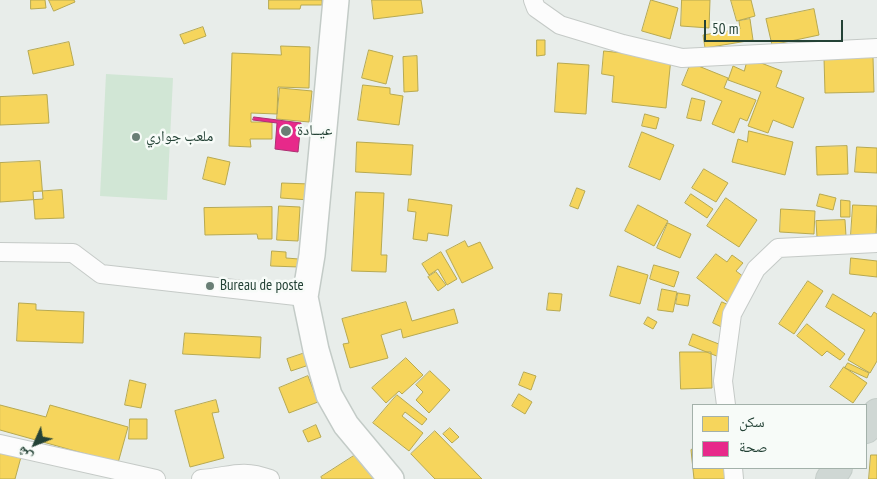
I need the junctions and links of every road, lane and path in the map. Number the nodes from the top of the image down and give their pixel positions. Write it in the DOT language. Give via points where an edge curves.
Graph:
graph roads {
  1 [pos="336,0"];
  2 [pos="533,0"];
  3 [pos="877,48"];
  4 [pos="877,243"];
  5 [pos="0,252"];
  6 [pos="305,297"];
  7 [pos="726,404"];
  8 [pos="877,413"];
  9 [pos="867,428"];
  10 [pos="0,444"];
  11 [pos="239,475"];
  12 [pos="156,479"];
  13 [pos="201,479"];
  14 [pos="270,479"];
  15 [pos="392,479"];
  1 -- 6 [label="street" via="313,245"];
  2 -- 3 [label="street" via="536,8 560,25 682,58"];
  4 -- 7 [label="street" via="778,248 756,269 732,314 723,381"];
  5 -- 6 [label="street" via="73,253 101,274"];
  6 -- 15 [label="street" via="329,395 346,425"];
  8 -- 9 [label="main road"];
  10 -- 12 [label="street"];
  11 -- 13 [label="street"];
  11 -- 14 [label="street" via="256,474"];
}
